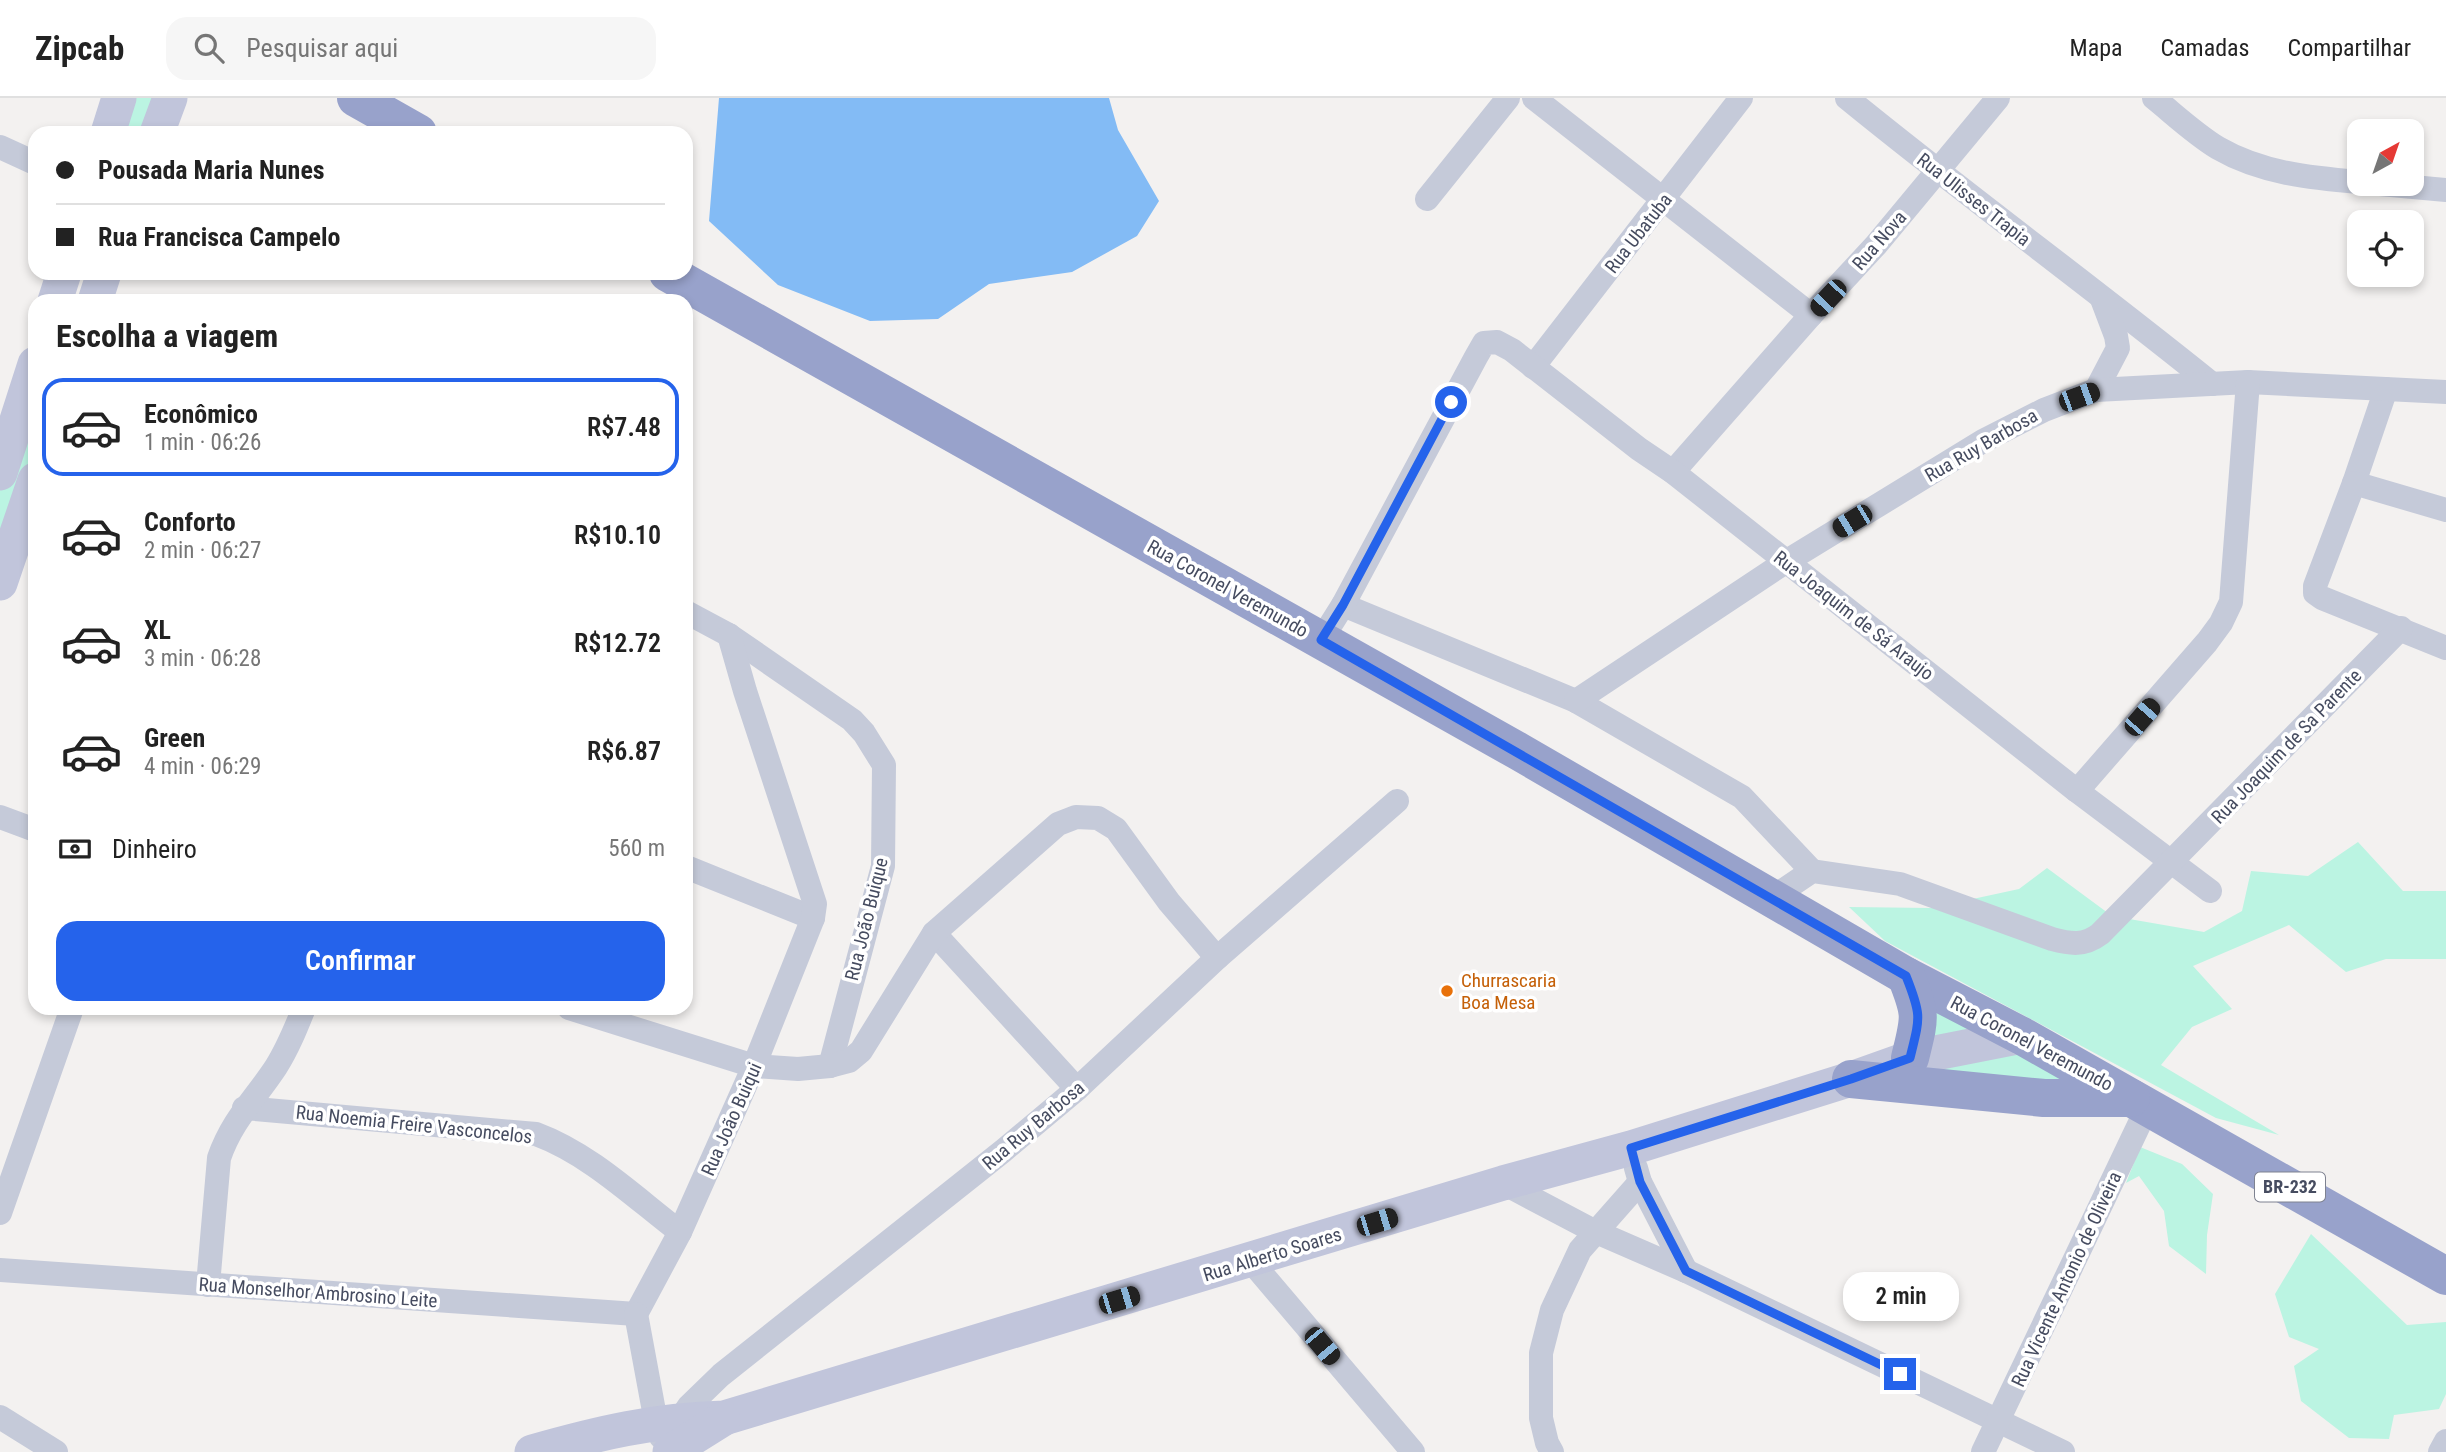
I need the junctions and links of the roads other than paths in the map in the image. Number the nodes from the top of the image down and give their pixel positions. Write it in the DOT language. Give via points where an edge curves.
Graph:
graph roads {
  1 [pos="119,98"];
  2 [pos="170,98"];
  3 [pos="356,98"];
  4 [pos="1508,98"];
  5 [pos="1534,98"];
  6 [pos="1741,98"];
  7 [pos="1847,98"];
  8 [pos="1998,98"];
  9 [pos="2154,98"];
  10 [pos="110,126"];
  11 [pos="160,126"];
  12 [pos="406,126"];
  13 [pos="0,147"];
  14 [pos="28,160"];
  15 [pos="1938,172"];
  16 [pos="2347,181"];
  17 [pos="2424,188"];
  18 [pos="2446,190"];
  19 [pos="1427,199"];
  20 [pos="1663,200"];
  21 [pos="680,280"];
  22 [pos="2102,299"];
  23 [pos="1811,315"];
  24 [pos="1533,367"];
  25 [pos="2248,382"];
  26 [pos="2212,384"];
  27 [pos="28,386"];
  28 [pos="2386,389"];
  29 [pos="2096,390"];
  30 [pos="2446,392"];
  31 [pos="1673,472"];
  32 [pos="0,473"];
  33 [pos="2354,483"];
  34 [pos="22,486"];
  35 [pos="2446,510"];
  36 [pos="1787,561"];
  37 [pos="0,583"];
  38 [pos="1343,605"];
  39 [pos="693,616"];
  40 [pos="2401,628"];
  41 [pos="729,635"];
  42 [pos="1321,640"];
  43 [pos="2446,648"];
  44 [pos="1576,701"];
  45 [pos="2077,791"];
  46 [pos="1397,802"];
  47 [pos="0,817"];
  48 [pos="28,827"];
  49 [pos="2172,864"];
  50 [pos="693,870"];
  51 [pos="1812,871"];
  52 [pos="2210,891"];
  53 [pos="1772,898"];
  54 [pos="813,918"];
  55 [pos="934,933"];
  56 [pos="1217,958"];
  57 [pos="1906,976"];
  58 [pos="70,1015"];
  59 [pos="301,1015"];
  60 [pos="591,1015"];
  61 [pos="2022,1036"];
  62 [pos="1910,1058"];
  63 [pos="754,1066"];
  64 [pos="830,1066"];
  65 [pos="1851,1079"];
  66 [pos="1077,1089"];
  67 [pos="2140,1102"];
  68 [pos="244,1108"];
  69 [pos="1631,1148"];
  70 [pos="1640,1182"];
  71 [pos="1503,1183"];
  72 [pos="0,1213"];
  73 [pos="1594,1231"];
  74 [pos="680,1232"];
  75 [pos="1250,1260"];
  76 [pos="0,1270"];
  77 [pos="1686,1271"];
  78 [pos="2446,1276"];
  79 [pos="208,1284"];
  80 [pos="636,1314"];
  81 [pos="0,1417"];
  82 [pos="1999,1421"];
  83 [pos="671,1438"];
  84 [pos="2446,1441"];
  85 [pos="56,1452"];
  86 [pos="532,1452"];
  87 [pos="1413,1452"];
  88 [pos="1552,1452"];
  89 [pos="1983,1452"];
  90 [pos="2063,1452"];
  91 [pos="2440,1452"];
  1 -- 10 [label="main road"];
  2 -- 11 [label="main road"];
  3 -- 12 [label="highway"];
  4 -- 19 [label="street"];
  5 -- 20 [label="street"];
  6 -- 20 [label="street, Rua Ubatuba"];
  7 -- 15 [label="street, Rua Ulisses Trapia"];
  8 -- 15 [label="street, Rua Nova"];
  9 -- 16 [label="street" via="2220,149 2302,177"];
  13 -- 14 [label="street"];
  15 -- 22 [label="street, Rua Ulisses Trapia"];
  15 -- 23 [label="street, Rua Nova"];
  17 -- 18 [label="street"];
  20 -- 23 [label="street"];
  20 -- 24 [label="street, Rua Ubatuba"];
  21 -- 42 [label="highway, Rua Coronel Veremundo / BR-232"];
  22 -- 26 [label="street, Rua Ulisses Trapia"];
  22 -- 29 [label="street" via="2118,348"];
  23 -- 31 [label="street, Rua Nova"];
  24 -- 31 [label="street, Rua Joaquim de Sá Araujo"];
  24 -- 38 [label="street, Rua Joaquim de Sá Araujo" via="1497,342 1484,343"];
  25 -- 26 [label="street, Rua Ruy Barbosa"];
  25 -- 28 [label="street, Rua Ruy Barbosa"];
  25 -- 45 [label="street" via="2231,602 2207,642"];
  26 -- 29 [label="street, Rua Ruy Barbosa"];
  27 -- 32 [label="main road"];
  28 -- 30 [label="street, Rua Ruy Barbosa"];
  28 -- 33 [label="street"];
  29 -- 36 [label="street, Rua Ruy Barbosa" via="1983,441"];
  31 -- 36 [label="street, Rua Joaquim de Sá Araujo"];
  33 -- 35 [label="street"];
  33 -- 40 [label="street" via="2315,593"];
  34 -- 37 [label="main road"];
  36 -- 44 [label="street, Rua Ruy Barbosa"];
  36 -- 45 [label="street, Rua Joaquim de Sá Araujo"];
  38 -- 42 [label="street"];
  38 -- 44 [label="street"];
  39 -- 41 [label="street, Rua João Buique"];
  40 -- 43 [label="street"];
  40 -- 49 [label="street, Rua Joaquim de Sa Parente"];
  41 -- 54 [label="street" via="815,904"];
  41 -- 64 [label="street, Rua João Buique" via="852,720 884,765 883,866"];
  42 -- 53 [label="highway, Rua Coronel Veremundo / BR-232"];
  44 -- 51 [label="street" via="1742,797"];
  45 -- 49 [label="street, Rua Joaquim de Sá Araujo"];
  46 -- 56 [label="street, Rua Ruy Barbosa"];
  47 -- 48 [label="street"];
  49 -- 51 [label="street, Rua Joaquim de Sa Parente" via="2089,943 2070,943 1900,884"];
  49 -- 52 [label="street, Rua Joaquim de Sá Araujo"];
  50 -- 54 [label="street"];
  51 -- 53 [label="street"];
  53 -- 57 [label="highway, Rua Coronel Veremundo / BR-232"];
  54 -- 63 [label="street, Rua João Buiqui"];
  55 -- 56 [label="street" via="1058,824 1076,817 1098,818 1116,829"];
  55 -- 64 [label="street" via="861,1051 849,1061"];
  55 -- 66 [label="street"];
  56 -- 66 [label="street, Rua Ruy Barbosa"];
  57 -- 61 [label="highway, Rua Coronel Veremundo / BR-232"];
  57 -- 62 [label="highway" via="1920,1017"];
  58 -- 72 [label="street"];
  59 -- 68 [label="street" via="275,1068"];
  60 -- 63 [label="street"];
  61 -- 62 [label="main road, Rua Alberto Soares"];
  61 -- 67 [label="highway, Rua Coronel Veremundo / BR-232"];
  62 -- 65 [label="main road, Rua Alberto Soares"];
  63 -- 64 [label="street"];
  63 -- 74 [label="street, Rua João Buiqui"];
  65 -- 67 [label="highway" via="2044,1098"];
  65 -- 69 [label="main road, Rua Alberto Soares"];
  66 -- 83 [label="street, Rua Ruy Barbosa" via="721,1375 689,1406"];
  67 -- 78 [label="highway, Rua Coronel Veremundo / BR-232"];
  67 -- 82 [label="street, Rua Vicente Antonio de Oliveira"];
  68 -- 74 [label="street, Rua Noemia Freire Vasconcelos" via="536,1134 584,1156"];
  68 -- 79 [label="street" via="219,1158"];
  69 -- 70 [label="street"];
  69 -- 71 [label="main road, Rua Alberto Soares"];
  70 -- 73 [label="street"];
  70 -- 77 [label="street"];
  71 -- 73 [label="street"];
  71 -- 75 [label="main road, Rua Alberto Soares"];
  73 -- 77 [label="street"];
  73 -- 88 [label="street" via="1557,1298 1541,1353 1541,1418"];
  74 -- 80 [label="street, Rua João Buiqui"];
  75 -- 83 [label="main road, Rua Alberto Soares" via="724,1418"];
  75 -- 87 [label="street"];
  76 -- 79 [label="street, Rua Monselhor Ambrosino Leite"];
  77 -- 82 [label="street"];
  79 -- 80 [label="street, Rua Monselhor Ambrosino Leite"];
  80 -- 83 [label="street"];
  81 -- 85 [label="street"];
  82 -- 89 [label="street, Rua Vicente Antonio de Oliveira"];
  82 -- 90 [label="street"];
  83 -- 86 [label="main road, Rua Alberto Soares" via="585,1437"];
  84 -- 91 [label="street"];
}
